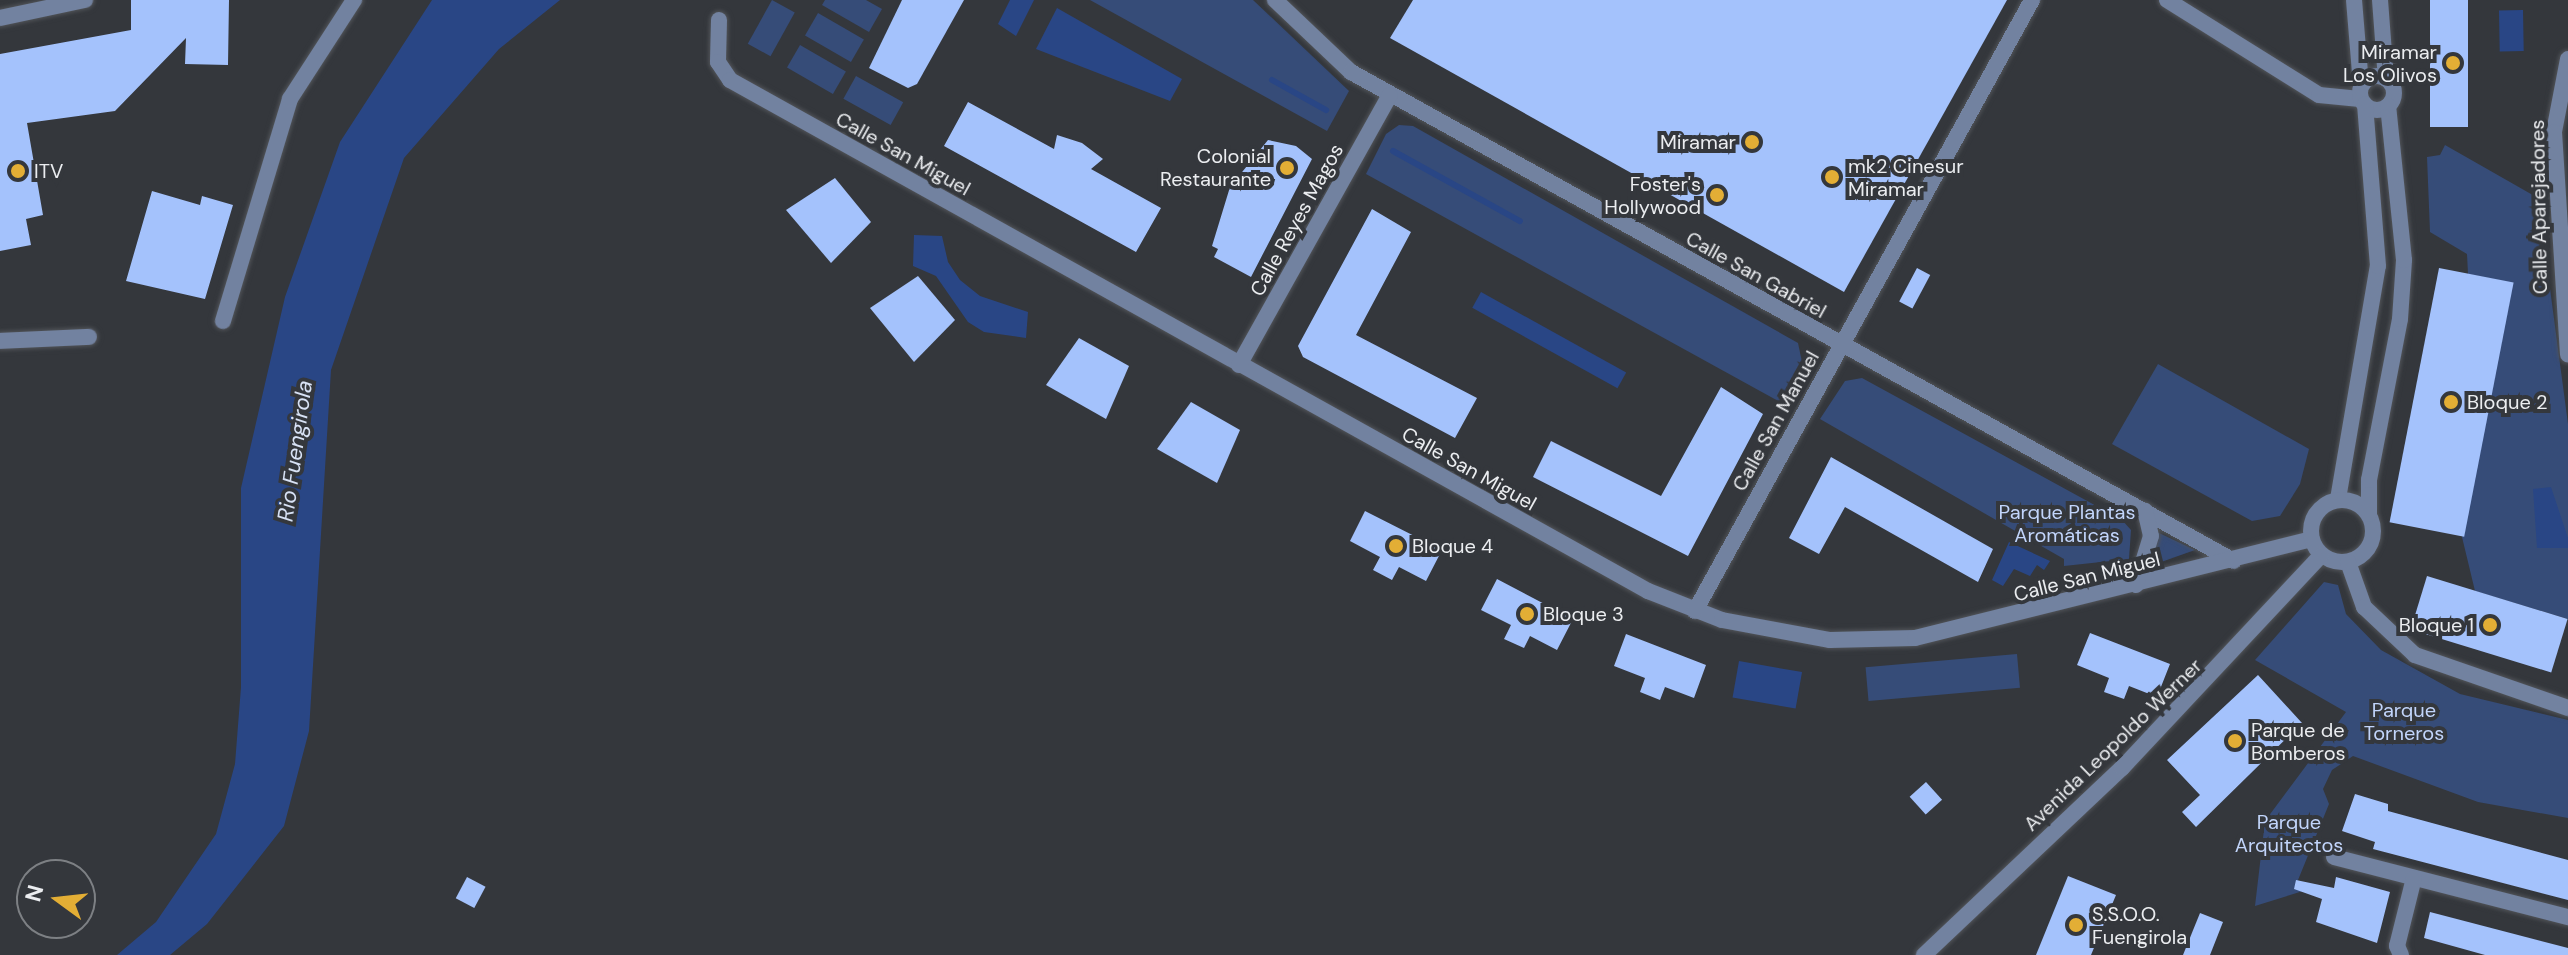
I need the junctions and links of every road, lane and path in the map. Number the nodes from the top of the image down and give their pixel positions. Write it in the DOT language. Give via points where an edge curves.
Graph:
graph roads {
  1 [pos="85,0"];
  2 [pos="354,0"];
  3 [pos="1275,0"];
  4 [pos="2032,0"];
  5 [pos="2167,0"];
  6 [pos="2354,0"];
  7 [pos="2380,0"];
  8 [pos="0,18"];
  9 [pos="719,20"];
  10 [pos="2568,59"];
  11 [pos="2386,79"];
  12 [pos="1390,95"];
  13 [pos="2362,96"];
  14 [pos="2388,106"];
  15 [pos="2562,208"];
  16 [pos="223,321"];
  17 [pos="89,337"];
  18 [pos="0,341"];
  19 [pos="1841,345"];
  20 [pos="2568,355"];
  21 [pos="1239,365"];
  22 [pos="2338,499"];
  23 [pos="2145,511"];
  24 [pos="2369,514"];
  25 [pos="2312,539"];
  26 [pos="2321,555"];
  27 [pos="2234,561"];
  28 [pos="2348,562"];
  29 [pos="2136,585"];
  30 [pos="1695,611"];
  31 [pos="2568,708"];
  32 [pos="2334,857"];
  33 [pos="2414,878"];
  34 [pos="2568,917"];
  35 [pos="1924,955"];
  36 [pos="2401,955"];
  1 -- 8 [label="street"];
  2 -- 16 [label="street" via="290,99"];
  3 -- 12 [label="street, Calle San Gabriel" via="1325,52"];
  4 -- 19 [label="street, Calle San Manuel"];
  5 -- 13 [label="street" via="2319,95"];
  6 -- 13 [label="street"];
  7 -- 11 [label="street"];
  9 -- 21 [label="street, Calle San Miguel" via="718,62 730,80"];
  10 -- 15 [label="street, Calle Aparejadores" via="2554,132"];
  11 -- 13 [label="street" via="2371,77"];
  11 -- 14 [label="street" via="2394,91"];
  12 -- 19 [label="street, Calle San Gabriel"];
  12 -- 21 [label="street, Calle Reyes Magos"];
  13 -- 14 [label="street"];
  13 -- 22 [label="street" via="2378,266"];
  14 -- 24 [label="street" via="2404,260 2400,319 2369,480"];
  15 -- 20 [label="street, Calle Aparejadores"];
  17 -- 18 [label="street"];
  19 -- 23 [label="street, Calle San Gabriel"];
  19 -- 30 [label="street, Calle San Manuel"];
  21 -- 30 [label="street, Calle San Miguel"];
  22 -- 24 [label="street" via="2356,502"];
  22 -- 25 [label="street" via="2319,509"];
  23 -- 27 [label="street, Calle San Gabriel"];
  23 -- 29 [label="street" via="2151,536"];
  24 -- 28 [label="street" via="2371,544"];
  25 -- 26 [label="street"];
  25 -- 27 [label="street, Calle San Miguel"];
  26 -- 28 [label="street"];
  26 -- 35 [label="street, Avenida Leopoldo Werner" via="2122,768"];
  27 -- 29 [label="street, Calle San Miguel"];
  28 -- 31 [label="street" via="2364,607 2415,655"];
  29 -- 30 [label="street, Calle San Miguel" via="1915,638 1794,636"];
  32 -- 33 [label="street"];
  33 -- 34 [label="street"];
  33 -- 36 [label="street" via="2397,946"];
}
